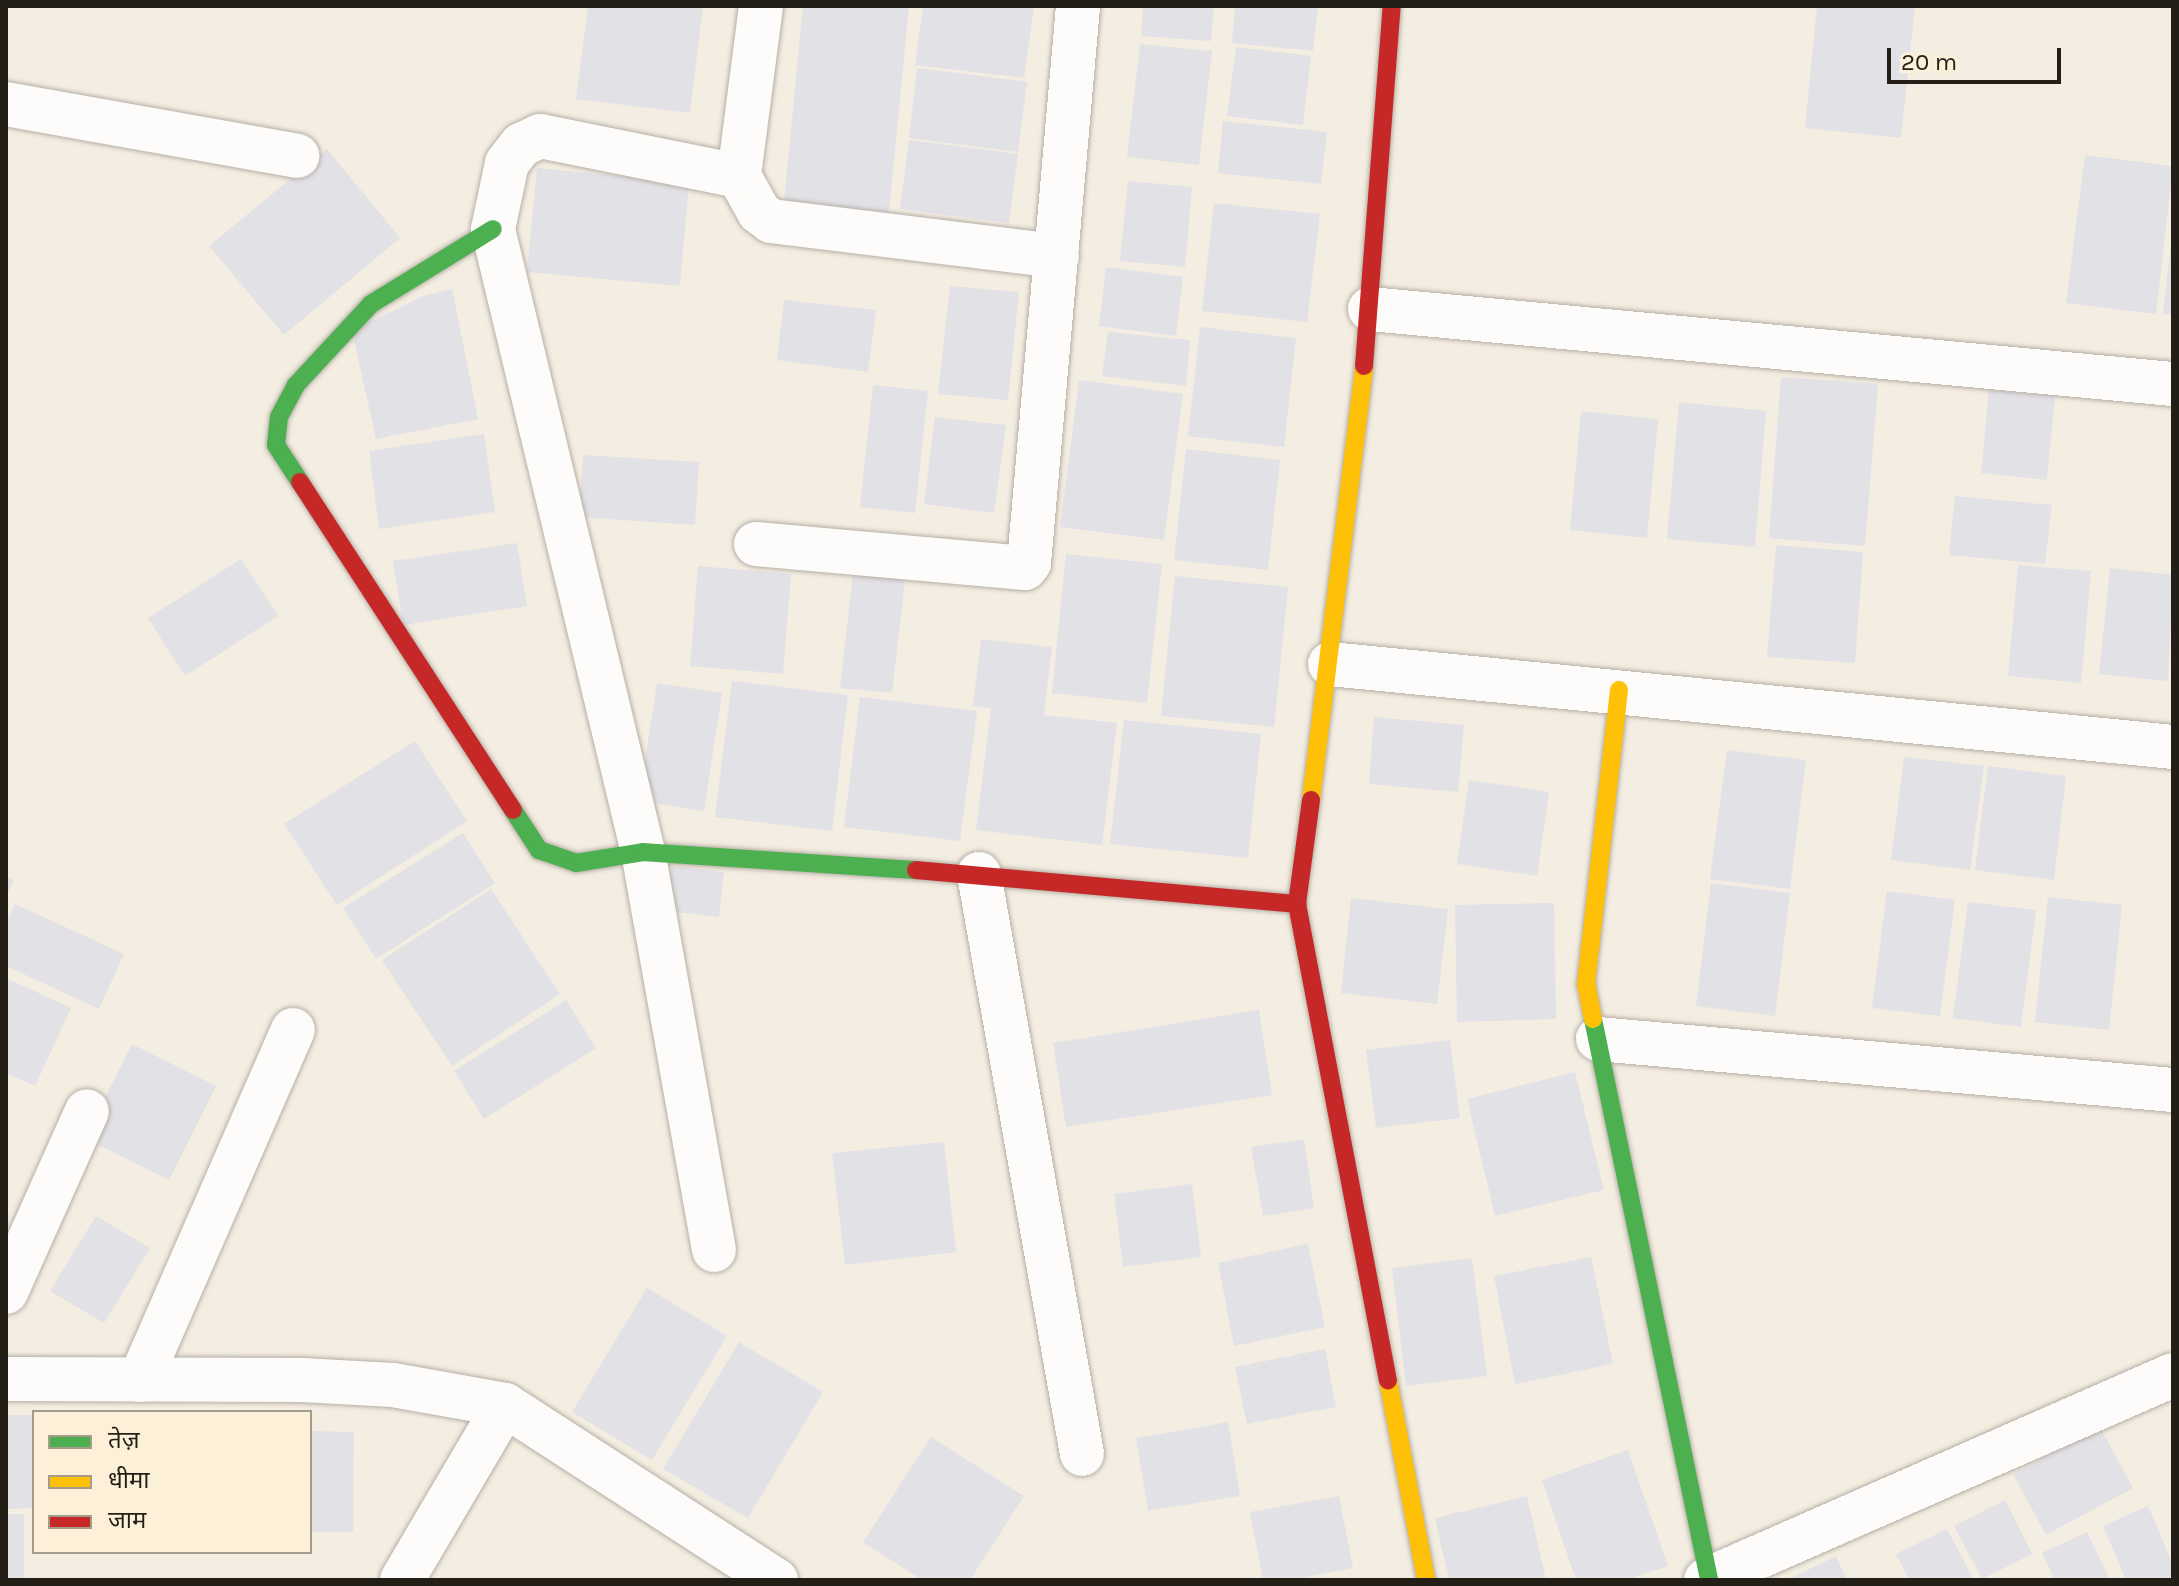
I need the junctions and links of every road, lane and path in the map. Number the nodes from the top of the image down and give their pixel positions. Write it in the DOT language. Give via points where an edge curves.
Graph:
graph roads {
  1 [pos="761,6"];
  2 [pos="1078,6"];
  3 [pos="1392,6"];
  4 [pos="6,104"];
  5 [pos="297,156"];
  6 [pos="739,176"];
  7 [pos="493,229"];
  8 [pos="1057,256"];
  9 [pos="1370,309"];
  10 [pos="2173,384"];
  11 [pos="756,544"];
  12 [pos="1330,664"];
  13 [pos="1619,690"];
  14 [pos="2173,747"];
  15 [pos="643,852"];
  16 [pos="979,874"];
  17 [pos="1297,904"];
  18 [pos="293,1030"];
  19 [pos="1598,1039"];
  20 [pos="2173,1090"];
  21 [pos="87,1111"];
  22 [pos="714,1250"];
  23 [pos="6,1292"];
  24 [pos="2173,1375"];
  25 [pos="6,1379"];
  26 [pos="140,1380"];
  27 [pos="505,1405"];
  28 [pos="1082,1454"];
  29 [pos="752,1573"];
  30 [pos="1708,1579"];
  31 [pos="402,1580"];
  32 [pos="1426,1580"];
  1 -- 6 [label="street"];
  2 -- 8 [label="street"];
  3 -- 9 [label="street"];
  4 -- 5 [label="street"];
  6 -- 7 [label="street" via="540,136 521,145 507,163"];
  6 -- 8 [label="street" via="759,212 771,221"];
  7 -- 15 [label="street"];
  7 -- 15 [label="street" via="371,304 296,385 279,417 276,445 539,850 576,863"];
  8 -- 11 [label="street" via="1025,568"];
  9 -- 10 [label="street"];
  9 -- 12 [label="street"];
  12 -- 13 [label="street"];
  12 -- 17 [label="street"];
  13 -- 14 [label="street"];
  13 -- 19 [label="street" via="1586,984"];
  15 -- 16 [label="street"];
  15 -- 22 [label="street"];
  16 -- 17 [label="street"];
  16 -- 28 [label="street"];
  17 -- 32 [label="street"];
  18 -- 26 [label="street"];
  19 -- 20 [label="street"];
  19 -- 30 [label="street"];
  21 -- 23 [label="street"];
  24 -- 30 [label="street"];
  25 -- 26 [label="street"];
  26 -- 27 [label="street" via="393,1385"];
  27 -- 29 [label="street"];
  27 -- 31 [label="street"];
}
